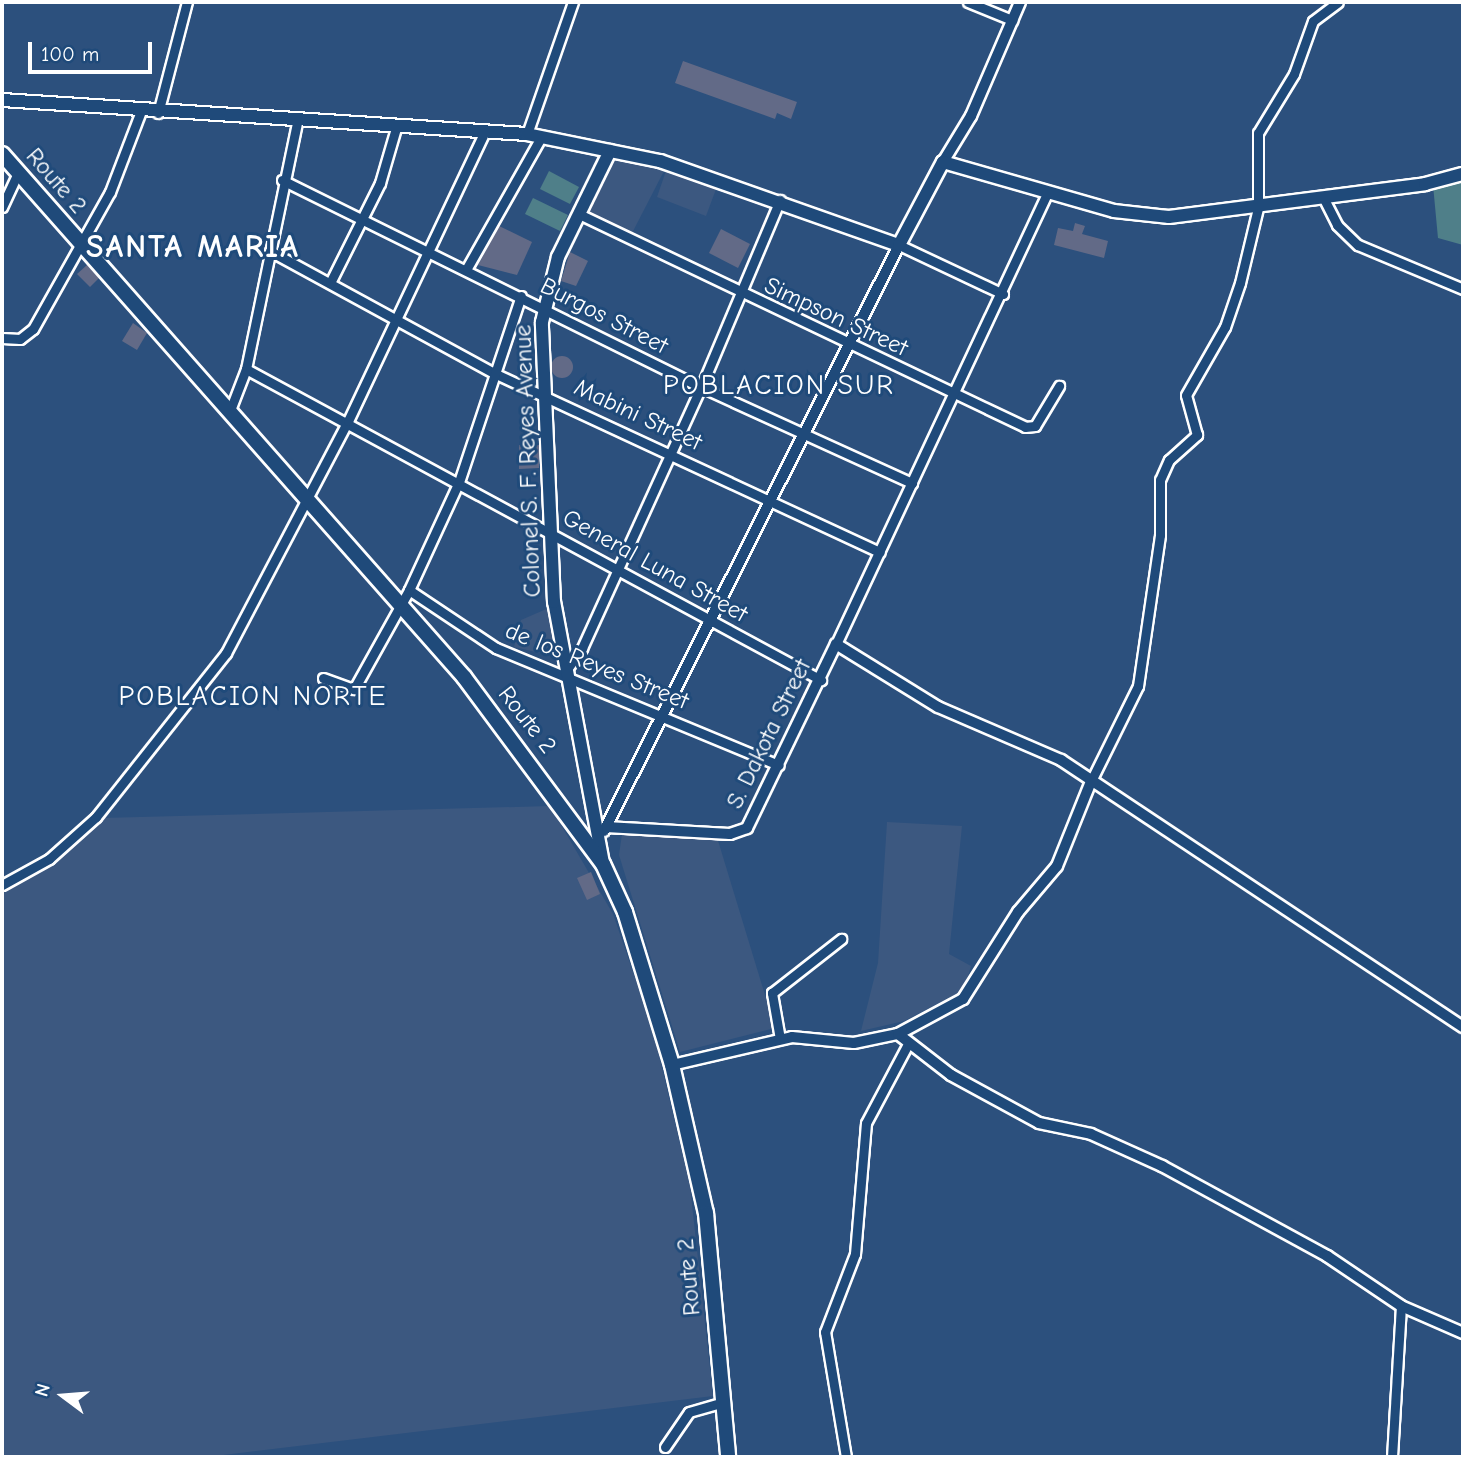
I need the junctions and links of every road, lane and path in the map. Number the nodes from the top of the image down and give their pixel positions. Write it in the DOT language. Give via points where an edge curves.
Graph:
graph roads {
  1 [pos="187,2"];
  2 [pos="573,2"];
  3 [pos="968,2"];
  4 [pos="1020,2"];
  5 [pos="1338,2"];
  6 [pos="1012,20"];
  7 [pos="2,100"];
  8 [pos="141,111"];
  9 [pos="159,113"];
  10 [pos="297,122"];
  11 [pos="396,128"];
  12 [pos="484,132"];
  13 [pos="527,134"];
  14 [pos="541,137"];
  15 [pos="610,151"];
  16 [pos="2,154"];
  17 [pos="943,162"];
  18 [pos="18,173"];
  19 [pos="1463,174"];
  20 [pos="282,180"];
  21 [pos="1048,192"];
  22 [pos="780,199"];
  23 [pos="1324,199"];
  24 [pos="2,207"];
  25 [pos="1258,208"];
  26 [pos="579,214"];
  27 [pos="364,220"];
  28 [pos="81,245"];
  29 [pos="899,245"];
  30 [pos="270,251"];
  31 [pos="429,251"];
  32 [pos="467,268"];
  33 [pos="330,282"];
  34 [pos="1463,289"];
  35 [pos="740,294"];
  36 [pos="1003,294"];
  37 [pos="521,296"];
  38 [pos="543,306"];
  39 [pos="397,318"];
  40 [pos="2,338"];
  41 [pos="850,344"];
  42 [pos="246,369"];
  43 [pos="496,374"];
  44 [pos="1059,386"];
  45 [pos="701,387"];
  46 [pos="545,393"];
  47 [pos="954,393"];
  48 [pos="229,414"];
  49 [pos="348,421"];
  50 [pos="807,433"];
  51 [pos="669,451"];
  52 [pos="459,482"];
  53 [pos="912,483"];
  54 [pos="772,499"];
  55 [pos="308,500"];
  56 [pos="548,528"];
  57 [pos="880,552"];
  58 [pos="617,566"];
  59 [pos="409,590"];
  60 [pos="399,603"];
  61 [pos="711,620"];
  62 [pos="836,644"];
  63 [pos="567,671"];
  64 [pos="323,678"];
  65 [pos="821,680"];
  66 [pos="663,713"];
  67 [pos="779,765"];
  68 [pos="1096,781"];
  69 [pos="606,827"];
  70 [pos="600,840"];
  71 [pos="603,864"];
  72 [pos="2,885"];
  73 [pos="841,939"];
  74 [pos="1460,1022"];
  75 [pos="898,1034"];
  76 [pos="780,1039"];
  77 [pos="906,1046"];
  78 [pos="672,1065"];
  79 [pos="1401,1306"];
  80 [pos="1463,1333"];
  81 [pos="723,1402"];
  82 [pos="665,1447"];
  83 [pos="728,1457"];
  84 [pos="846,1457"];
  85 [pos="1392,1457"];
  1 -- 9 [label="street"];
  2 -- 13 [label="street" via="541,80"];
  3 -- 6 [label="street"];
  4 -- 6 [label="street"];
  5 -- 25 [label="street" via="1313,21 1294,74 1258,133"];
  6 -- 17 [label="street" via="976,106"];
  7 -- 8 [label="main road"];
  8 -- 9 [label="main road"];
  8 -- 28 [label="street" via="125,160"];
  9 -- 10 [label="main road"];
  10 -- 11 [label="main road"];
  10 -- 20 [label="street"];
  11 -- 12 [label="main road"];
  11 -- 27 [label="street"];
  12 -- 13 [label="main road"];
  12 -- 31 [label="street"];
  13 -- 14 [label="main road"];
  14 -- 15 [label="main road"];
  14 -- 32 [label="street"];
  15 -- 22 [label="main road"];
  15 -- 26 [label="main road, Colonel S. F. Reyes Avenue"];
  16 -- 18 [label="highway, Route 2"];
  17 -- 21 [label="main road"];
  17 -- 29 [label="main road"];
  18 -- 24 [label="street"];
  18 -- 28 [label="highway, Route 2"];
  19 -- 23 [label="main road"];
  20 -- 27 [label="street, Burgos Street"];
  20 -- 30 [label="street"];
  21 -- 25 [label="main road" via="1114,211 1169,217"];
  21 -- 36 [label="street"];
  22 -- 29 [label="main road"];
  22 -- 35 [label="street"];
  23 -- 25 [label="main road"];
  23 -- 34 [label="street" via="1338,225 1358,245"];
  25 -- 68 [label="street" via="1233,307 1187,390 1197,435 1163,470 1138,686"];
  26 -- 35 [label="street, Simpson Street"];
  26 -- 38 [label="main road, Colonel S. F. Reyes Avenue"];
  27 -- 31 [label="street, Burgos Street"];
  27 -- 33 [label="street"];
  28 -- 40 [label="street" via="28,335"];
  28 -- 48 [label="highway, Route 2"];
  29 -- 36 [label="street"];
  29 -- 41 [label="street"];
  30 -- 33 [label="street, Mabini Street"];
  30 -- 42 [label="street"];
  31 -- 32 [label="street, Burgos Street"];
  31 -- 39 [label="street"];
  32 -- 37 [label="street, Burgos Street"];
  33 -- 39 [label="street, Mabini Street"];
  35 -- 41 [label="street, Simpson Street"];
  35 -- 45 [label="street"];
  36 -- 47 [label="street"];
  37 -- 38 [label="street, Burgos Street"];
  37 -- 43 [label="street"];
  38 -- 45 [label="street, Burgos Street"];
  38 -- 46 [label="main road, Colonel S. F. Reyes Avenue"];
  39 -- 43 [label="street, Mabini Street"];
  39 -- 49 [label="street"];
  41 -- 47 [label="street, Simpson Street"];
  41 -- 50 [label="street"];
  42 -- 48 [label="street"];
  42 -- 49 [label="street, General Luna Street"];
  43 -- 46 [label="street, Mabini Street"];
  43 -- 52 [label="street"];
  44 -- 47 [label="street, Simpson Street" via="1031,428"];
  45 -- 50 [label="street, Burgos Street"];
  45 -- 51 [label="street"];
  46 -- 51 [label="street, Mabini Street"];
  46 -- 56 [label="main road, Colonel S. F. Reyes Avenue"];
  47 -- 53 [label="street"];
  48 -- 55 [label="highway, Route 2"];
  49 -- 52 [label="street, General Luna Street"];
  49 -- 55 [label="street"];
  50 -- 53 [label="street, Burgos Street"];
  50 -- 54 [label="street"];
  51 -- 54 [label="street, Mabini Street"];
  51 -- 58 [label="street"];
  52 -- 56 [label="street, General Luna Street"];
  52 -- 59 [label="street"];
  53 -- 57 [label="street"];
  54 -- 57 [label="street, Mabini Street"];
  54 -- 61 [label="street"];
  55 -- 60 [label="highway, Route 2"];
  55 -- 72 [label="street" via="226,653 96,817 49,859"];
  56 -- 58 [label="street, General Luna Street"];
  56 -- 63 [label="main road, Colonel S. F. Reyes Avenue"];
  57 -- 62 [label="street"];
  58 -- 61 [label="street, General Luna Street"];
  58 -- 63 [label="street" via="582,648"];
  59 -- 60 [label="street"];
  59 -- 63 [label="street, de los Reyes Street" via="496,648"];
  60 -- 64 [label="street" via="354,689"];
  60 -- 71 [label="highway, Route 2" via="513,739"];
  61 -- 65 [label="street, General Luna Street"];
  61 -- 66 [label="street"];
  62 -- 65 [label="street, S. Dakota Street"];
  62 -- 68 [label="street" via="938,707 1061,760"];
  63 -- 66 [label="street, de los Reyes Street"];
  63 -- 70 [label="main road, Colonel S. F. Reyes Avenue"];
  65 -- 67 [label="street, S. Dakota Street"];
  66 -- 67 [label="street, de los Reyes Street"];
  66 -- 69 [label="street"];
  67 -- 69 [label="street, S. Dakota Street" via="753,819 740,832"];
  68 -- 74 [label="street"];
  68 -- 75 [label="street" via="1057,866 1018,912 969,993"];
  69 -- 70 [label="street"];
  70 -- 71 [label="main road, Colonel S. F. Reyes Avenue"];
  71 -- 78 [label="highway, Route 2" via="625,912"];
  73 -- 76 [label="street" via="772,993"];
  75 -- 76 [label="street" via="853,1044"];
  75 -- 77 [label="street"];
  76 -- 78 [label="street"];
  77 -- 79 [label="street" via="1040,1124 1091,1134 1163,1167 1327,1256"];
  77 -- 84 [label="street" via="866,1123 855,1254 826,1324"];
  78 -- 81 [label="highway, Route 2" via="706,1213"];
  79 -- 80 [label="street"];
  79 -- 85 [label="street"];
  81 -- 82 [label="street" via="689,1412"];
  81 -- 83 [label="highway, Route 2"];
}
